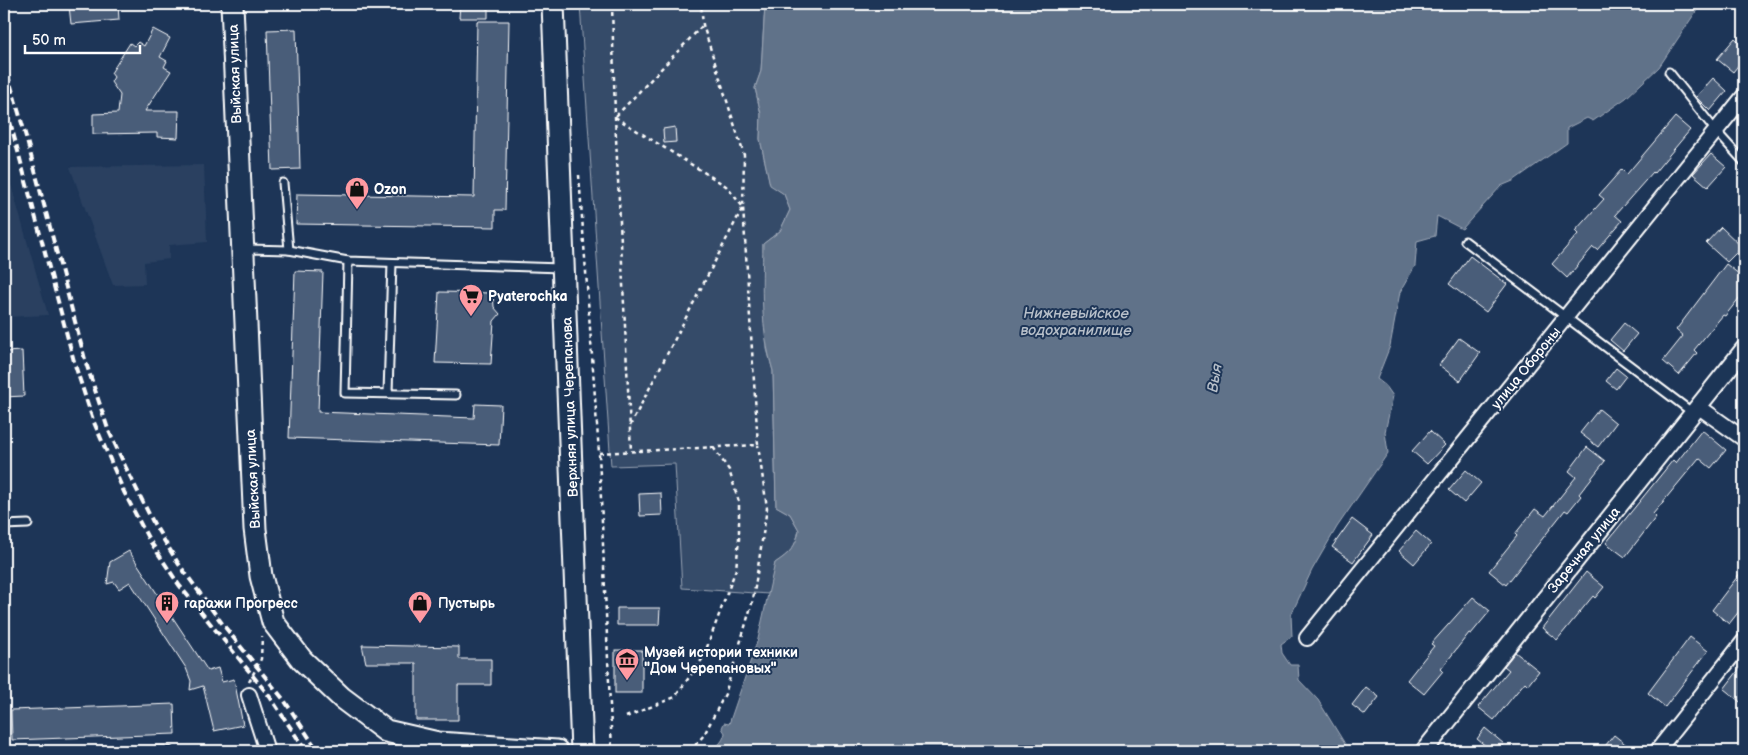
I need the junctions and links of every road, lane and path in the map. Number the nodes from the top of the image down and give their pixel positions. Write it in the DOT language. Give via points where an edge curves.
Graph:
graph roads {
  1 [pos="232,4"];
  2 [pos="553,4"];
  3 [pos="612,4"];
  4 [pos="696,4"];
  5 [pos="701,4"];
  6 [pos="701,10"];
  7 [pos="703,25"];
  8 [pos="1669,72"];
  9 [pos="1744,96"];
  10 [pos="615,117"];
  11 [pos="1716,131"];
  12 [pos="1744,162"];
  13 [pos="579,175"];
  14 [pos="282,183"];
  15 [pos="743,206"];
  16 [pos="1464,241"];
  17 [pos="242,249"];
  18 [pos="289,250"];
  19 [pos="348,261"];
  20 [pos="392,263"];
  21 [pos="564,268"];
  22 [pos="1567,317"];
  23 [pos="1744,349"];
  24 [pos="388,393"];
  25 [pos="456,395"];
  26 [pos="1696,410"];
  27 [pos="630,426"];
  28 [pos="1744,438"];
  29 [pos="758,445"];
  30 [pos="713,447"];
  31 [pos="631,451"];
  32 [pos="599,453"];
  33 [pos="28,524"];
  34 [pos="4,525"];
  35 [pos="1307,638"];
  36 [pos="1744,640"];
  37 [pos="249,694"];
  38 [pos="626,717"];
  39 [pos="406,743"];
  40 [pos="473,748"];
  41 [pos="132,751"];
  42 [pos="169,751"];
  43 [pos="267,751"];
  44 [pos="558,751"];
  45 [pos="582,751"];
  46 [pos="612,751"];
  47 [pos="690,751"];
  48 [pos="1424,751"];
  49 [pos="1657,751"];
  1 -- 17 [label="main road, Выйская улица"];
  2 -- 21 [label="main road, Верхняя улица Черепанова"];
  3 -- 10 [label="path"];
  4 -- 6 [label="path"];
  5 -- 6 [label="path"];
  6 -- 7 [label="path"];
  7 -- 10 [label="path"];
  7 -- 15 [label="path" via="744,155"];
  8 -- 11 [label="lane"];
  9 -- 11 [label="street, улица Обороны"];
  10 -- 15 [label="path" via="726,186"];
  10 -- 27 [label="path"];
  11 -- 12 [label="lane"];
  11 -- 22 [label="street, улица Обороны"];
  13 -- 32 [label="path"];
  14 -- 18 [label="lane"];
  15 -- 27 [label="path"];
  15 -- 29 [label="path"];
  16 -- 22 [label="lane"];
  17 -- 18 [label="lane"];
  17 -- 39 [label="main road, Выйская улица" via="254,529 261,576 274,622 302,660 342,698"];
  18 -- 19 [label="lane"];
  19 -- 20 [label="lane"];
  19 -- 24 [label="lane" via="345,393"];
  20 -- 21 [label="lane"];
  20 -- 24 [label="lane"];
  21 -- 45 [label="main road, Верхняя улица Черепанова"];
  22 -- 26 [label="lane"];
  22 -- 35 [label="street, улица Обороны"];
  23 -- 26 [label="street, Заречная улица"];
  24 -- 25 [label="lane"];
  26 -- 28 [label="street"];
  26 -- 48 [label="street, Заречная улица"];
  27 -- 31 [label="path"];
  29 -- 30 [label="path"];
  29 -- 47 [label="path" via="767,508 753,600 725,694 704,735"];
  30 -- 31 [label="path"];
  30 -- 38 [label="path" via="729,470 739,502 736,569 703,658 675,697"];
  31 -- 32 [label="path"];
  32 -- 46 [label="path"];
  33 -- 34 [label="lane"];
  36 -- 49 [label="street"];
  37 -- 43 [label="street"];
  39 -- 40 [label="main road, Выйская улица"];
  40 -- 44 [label="main road, Выйская улица"];
  41 -- 42 [label="lane"];
}
